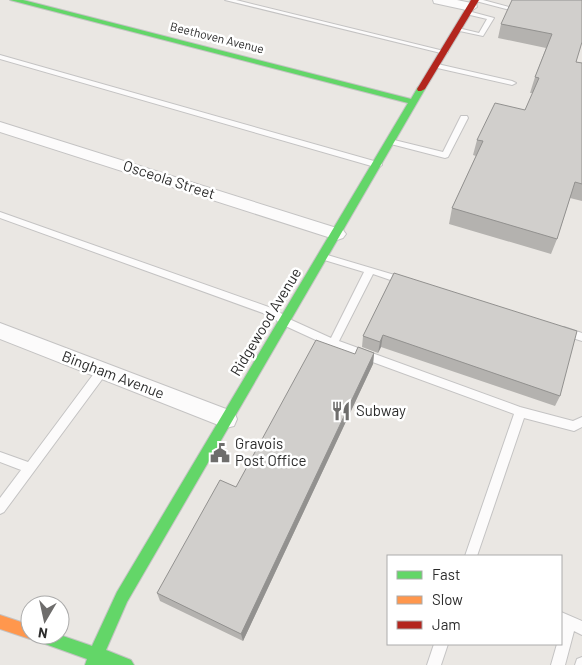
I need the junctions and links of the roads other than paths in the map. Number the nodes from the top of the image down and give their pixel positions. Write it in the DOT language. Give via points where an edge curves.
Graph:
graph roads {
  1 [pos="14,0"];
  2 [pos="228,0"];
  3 [pos="439,0"];
  4 [pos="472,5"];
  5 [pos="510,8"];
  6 [pos="458,30"];
  7 [pos="445,52"];
  8 [pos="0,58"];
  9 [pos="436,65"];
  10 [pos="512,83"];
  11 [pos="413,102"];
  12 [pos="464,118"];
  13 [pos="0,127"];
  14 [pos="390,141"];
  15 [pos="378,165"];
  16 [pos="0,215"];
  17 [pos="337,234"];
  18 [pos="324,257"];
  19 [pos="370,270"];
  20 [pos="416,284"];
  21 [pos="284,321"];
  22 [pos="554,328"];
  23 [pos="0,331"];
  24 [pos="582,337"];
  25 [pos="333,343"];
  26 [pos="102,371"];
  27 [pos="520,412"];
  28 [pos="226,419"];
  29 [pos="582,422"];
  30 [pos="0,457"];
  31 [pos="30,468"];
  32 [pos="0,508"];
  33 [pos="471,555"];
  34 [pos="565,621"];
  35 [pos="0,622"];
  36 [pos="582,628"];
  37 [pos="20,629"];
  38 [pos="562,640"];
  39 [pos="61,645"];
  40 [pos="441,645"];
  41 [pos="561,645"];
  42 [pos="95,660"];
  43 [pos="126,665"];
  44 [pos="434,665"];
  45 [pos="558,665"];
  1 -- 11 [label="street, Beethoven Avenue"];
  2 -- 7 [label="lane"];
  3 -- 4 [label="street"];
  4 -- 5 [label="lane"];
  4 -- 6 [label="street, Ridgewood Avenue"];
  4 -- 6 [label="lane" via="491,18 481,35"];
  6 -- 7 [label="street, Ridgewood Avenue"];
  7 -- 9 [label="street, Ridgewood Avenue"];
  8 -- 15 [label="lane"];
  9 -- 10 [label="lane"];
  9 -- 11 [label="street, Ridgewood Avenue"];
  11 -- 14 [label="street, Ridgewood Avenue"];
  12 -- 14 [label="lane" via="445,155"];
  13 -- 17 [label="street, Osceola Street"];
  14 -- 15 [label="street, Ridgewood Avenue"];
  15 -- 17 [label="street, Ridgewood Avenue"];
  16 -- 21 [label="lane" via="274,313"];
  17 -- 18 [label="street, Ridgewood Avenue"];
  18 -- 19 [label="lane"];
  18 -- 21 [label="street, Ridgewood Avenue"];
  19 -- 20 [label="lane"];
  19 -- 25 [label="lane"];
  21 -- 25 [label="lane"];
  21 -- 28 [label="street, Ridgewood Avenue"];
  22 -- 24 [label="lane"];
  23 -- 26 [label="street, Bingham Avenue"];
  25 -- 27 [label="lane"];
  26 -- 28 [label="street, Bingham Avenue"];
  26 -- 31 [label="lane"];
  27 -- 29 [label="lane" via="574,426"];
  27 -- 33 [label="lane"];
  28 -- 42 [label="street, Ridgewood Avenue" via="122,597"];
  30 -- 31 [label="lane"];
  31 -- 32 [label="lane"];
  34 -- 36 [label="lane"];
  34 -- 38 [label="lane"];
  35 -- 37 [label="street"];
  39 -- 42 [label="street"];
  40 -- 44 [label="lane"];
  41 -- 45 [label="lane"];
  42 -- 43 [label="street"];
}
